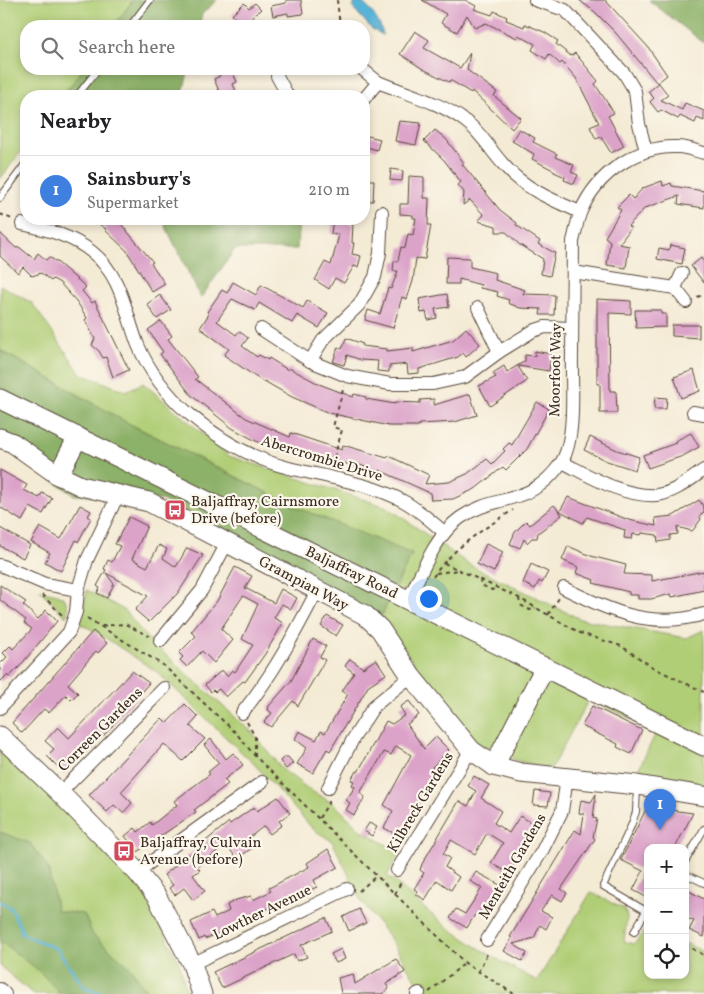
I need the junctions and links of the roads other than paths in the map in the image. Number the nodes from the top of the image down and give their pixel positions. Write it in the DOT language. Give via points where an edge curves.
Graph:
graph roads {
  1 [pos="150,0"];
  2 [pos="536,0"];
  3 [pos="135,20"];
  4 [pos="93,75"];
  5 [pos="277,75"];
  6 [pos="369,75"];
  7 [pos="378,82"];
  8 [pos="82,90"];
  9 [pos="285,90"];
  10 [pos="370,92"];
  11 [pos="646,152"];
  12 [pos="704,153"];
  13 [pos="20,172"];
  14 [pos="0,198"];
  15 [pos="382,212"];
  16 [pos="580,212"];
  17 [pos="26,225"];
  18 [pos="573,272"];
  19 [pos="682,273"];
  20 [pos="675,288"];
  21 [pos="686,302"];
  22 [pos="478,308"];
  23 [pos="261,328"];
  24 [pos="572,328"];
  25 [pos="499,352"];
  26 [pos="310,361"];
  27 [pos="0,399"];
  28 [pos="78,437"];
  29 [pos="0,438"];
  30 [pos="562,462"];
  31 [pos="704,470"];
  32 [pos="58,475"];
  33 [pos="119,494"];
  34 [pos="444,532"];
  35 [pos="227,543"];
  36 [pos="0,565"];
  37 [pos="564,588"];
  38 [pos="318,589"];
  39 [pos="78,590"];
  40 [pos="412,592"];
  41 [pos="704,614"];
  42 [pos="160,641"];
  43 [pos="545,668"];
  44 [pos="411,676"];
  45 [pos="164,688"];
  46 [pos="0,708"];
  47 [pos="242,714"];
  48 [pos="0,736"];
  49 [pos="704,746"];
  50 [pos="471,750"];
  51 [pos="494,766"];
  52 [pos="567,778"];
  53 [pos="262,782"];
  54 [pos="637,785"];
  55 [pos="328,788"];
  56 [pos="60,792"];
  57 [pos="704,796"];
  58 [pos="704,829"];
  59 [pos="689,855"];
  60 [pos="397,870"];
  61 [pos="138,872"];
  62 [pos="689,876"];
  63 [pos="704,883"];
  64 [pos="347,889"];
  65 [pos="644,909"];
  66 [pos="644,916"];
  67 [pos="634,932"];
  68 [pos="487,940"];
  69 [pos="192,964"];
  70 [pos="0,989"];
  71 [pos="5,994"];
  72 [pos="202,994"];
  1 -- 3 [label="lane"];
  2 -- 11 [label="street" via="565,10 624,73 636,91"];
  4 -- 8 [label="lane"];
  5 -- 9 [label="street"];
  6 -- 7 [label="street"];
  7 -- 10 [label="street"];
  7 -- 16 [label="street" via="447,109 467,122 503,166 519,180 542,195"];
  11 -- 12 [label="street, Moorfoot Way" via="678,147"];
  11 -- 16 [label="street, Moorfoot Way" via="617,165 589,194"];
  13 -- 14 [label="lane"];
  15 -- 26 [label="street" via="375,277 359,305 323,340"];
  16 -- 18 [label="street, Moorfoot Way" via="573,241"];
  17 -- 34 [label="street, Abercrombie Drive" via="60,233 91,251 105,264 121,289 139,346 151,370 186,411 224,440 288,468 328,476 405,502"];
  18 -- 20 [label="street"];
  18 -- 24 [label="street, Moorfoot Way"];
  19 -- 20 [label="street"];
  20 -- 21 [label="street"];
  22 -- 25 [label="street"];
  23 -- 26 [label="street"];
  24 -- 25 [label="street" via="545,327"];
  24 -- 30 [label="street, Moorfoot Way" via="571,428"];
  25 -- 26 [label="street" via="465,377 433,384 390,384 347,376"];
  27 -- 28 [label="street, Baljaffray Road"];
  28 -- 32 [label="street"];
  28 -- 40 [label="street, Baljaffray Road"];
  29 -- 32 [label="street, Grampian Way" via="13,443"];
  30 -- 31 [label="street" via="627,492 658,495 685,484"];
  30 -- 34 [label="street, Moorfoot Way" via="542,484 525,495 461,517"];
  32 -- 33 [label="street, Grampian Way" via="82,486"];
  33 -- 35 [label="street, Grampian Way" via="149,502"];
  33 -- 39 [label="street" via="87,560"];
  34 -- 40 [label="street, Moorfoot Way"];
  35 -- 38 [label="street, Grampian Way"];
  35 -- 42 [label="street" via="202,590"];
  36 -- 39 [label="street" via="35,579"];
  37 -- 41 [label="street" via="609,610 647,620 690,618"];
  38 -- 44 [label="street, Grampian Way" via="365,615 380,629"];
  38 -- 47 [label="street" via="263,687"];
  39 -- 46 [label="street" via="72,626 61,643"];
  40 -- 43 [label="street, Baljaffray Road"];
  43 -- 49 [label="street, Baljaffray Road"];
  43 -- 51 [label="street"];
  44 -- 50 [label="street, Grampian Way"];
  44 -- 55 [label="street" via="374,706"];
  45 -- 56 [label="street, Correen Gardens"];
  48 -- 56 [label="street"];
  50 -- 51 [label="street, Grampian Way"];
  50 -- 60 [label="street, Kilbreck Gardens"];
  51 -- 52 [label="street, Grampian Way" via="521,773"];
  52 -- 54 [label="street, Grampian Way"];
  52 -- 68 [label="street, Menteith Gardens" via="562,812"];
  53 -- 61 [label="street"];
  54 -- 57 [label="street, Grampian Way"];
  54 -- 65 [label="lane" via="633,819 602,886"];
  56 -- 61 [label="street"];
  58 -- 59 [label="lane"];
  61 -- 69 [label="street" via="157,897"];
  62 -- 63 [label="lane"];
  64 -- 69 [label="street, Lowther Avenue"];
  66 -- 67 [label="lane"];
  69 -- 72 [label="street"];
  70 -- 71 [label="street"];
}
